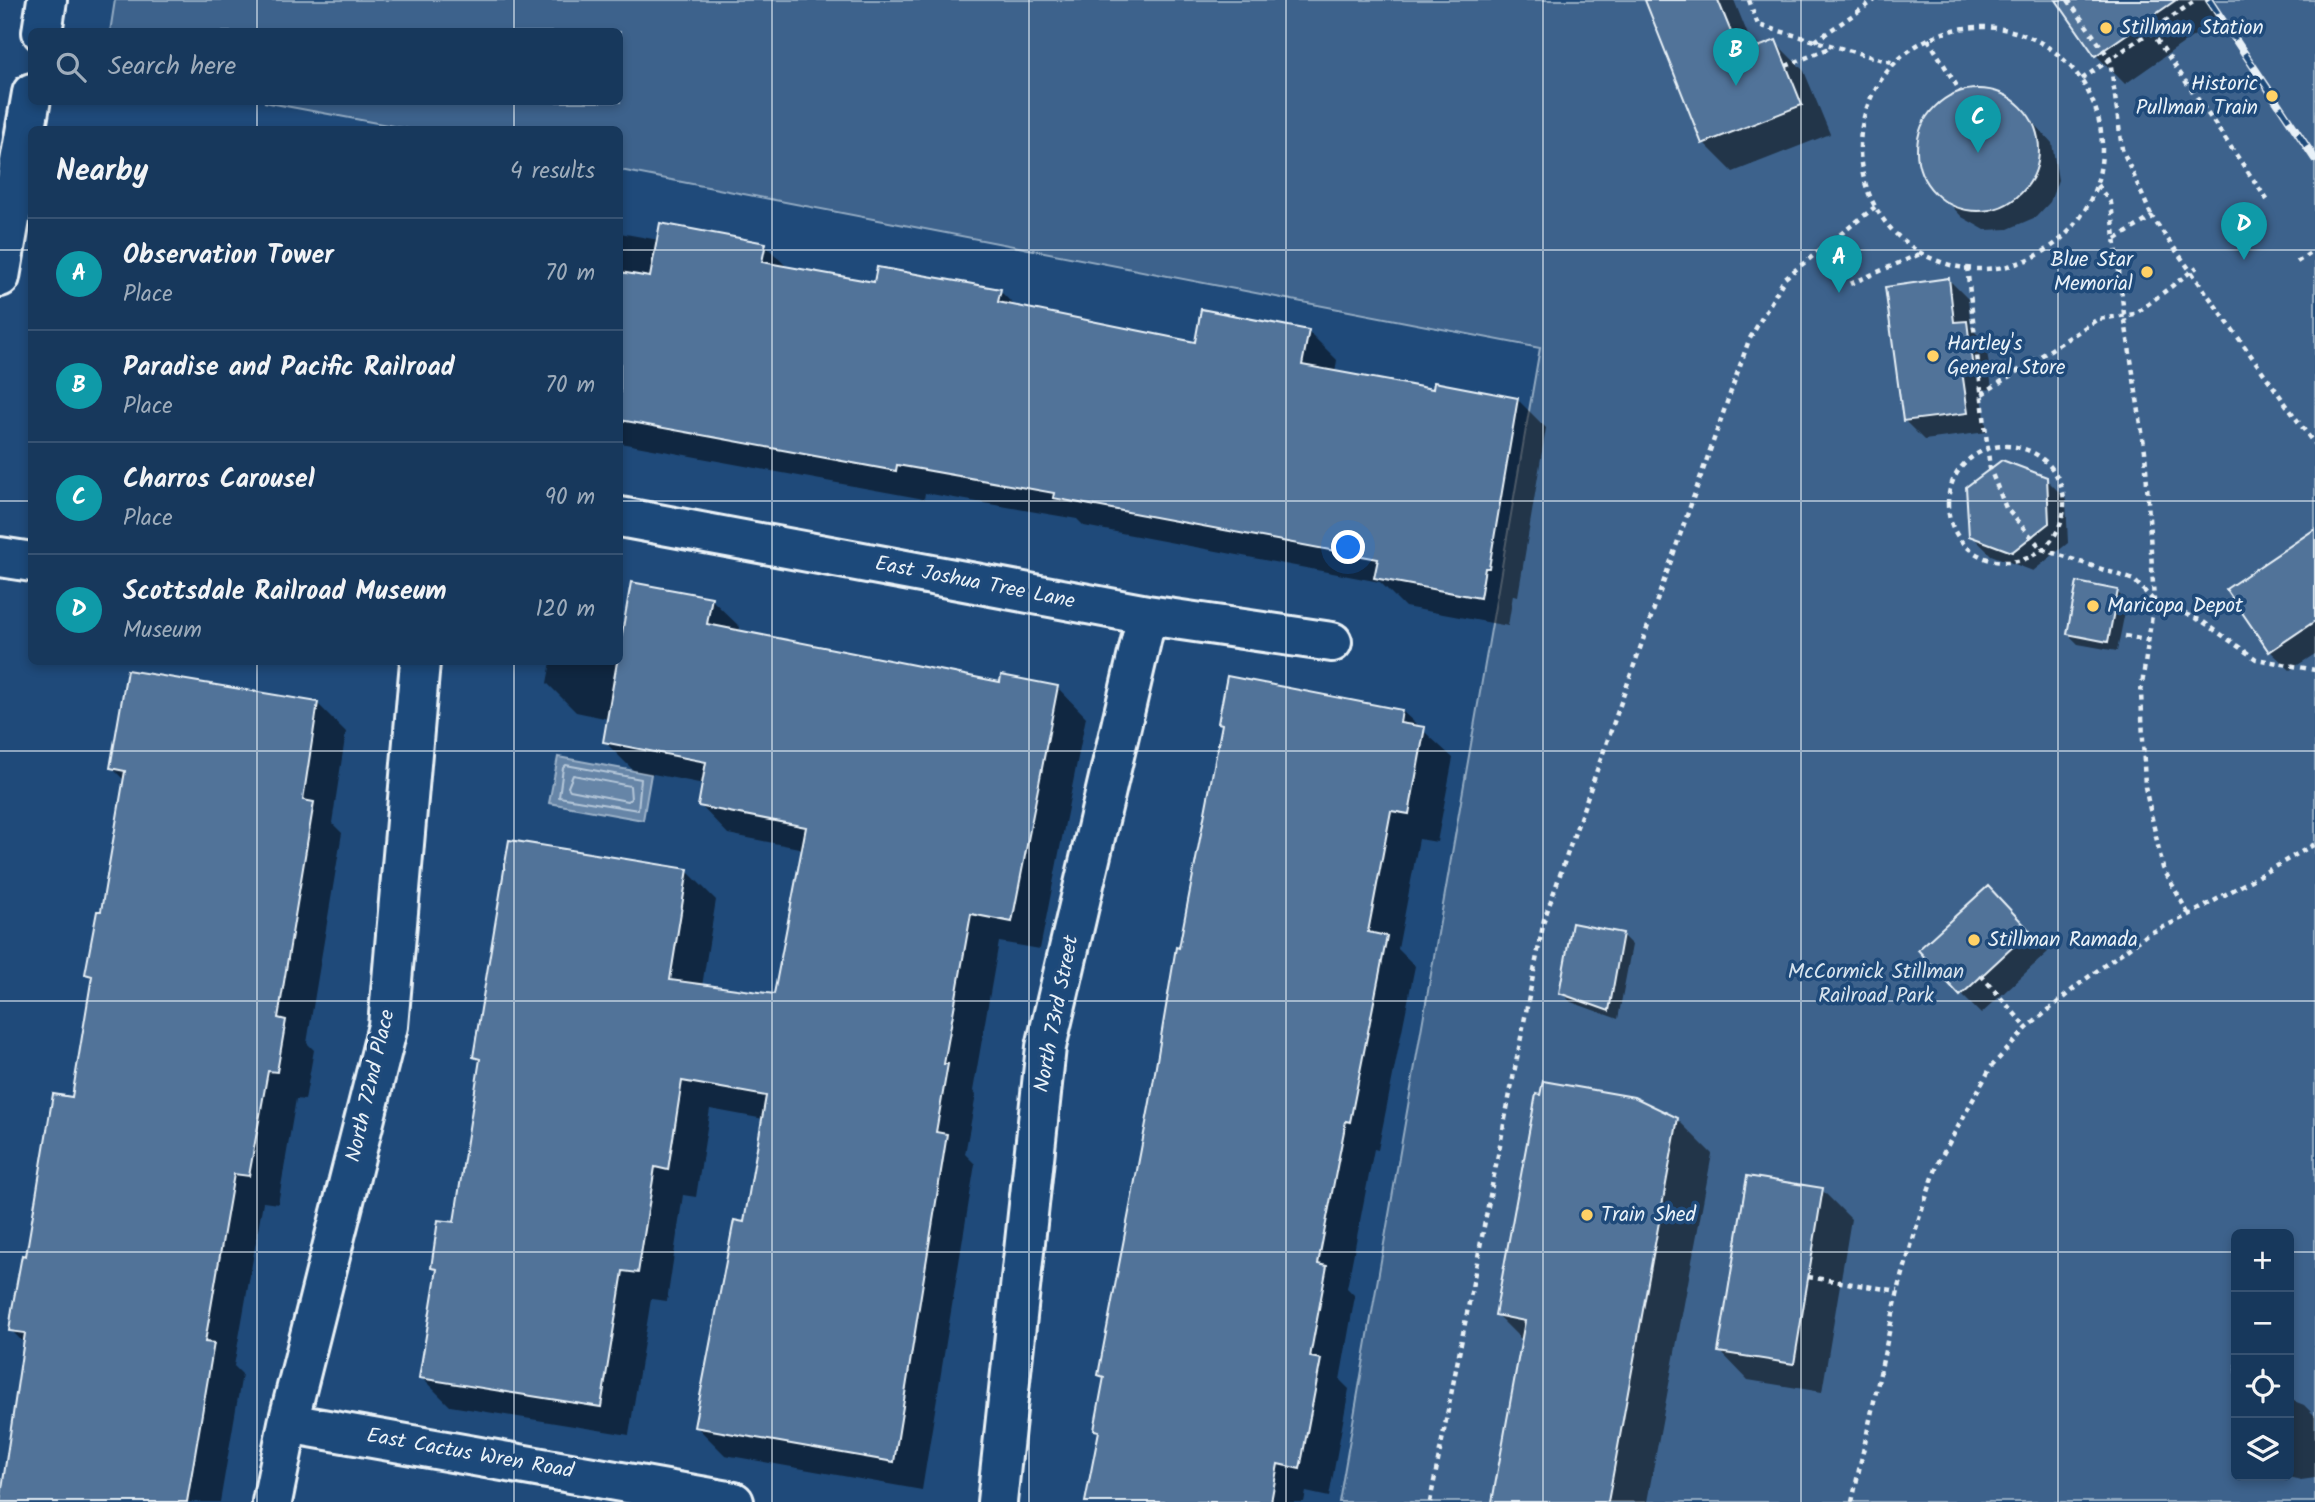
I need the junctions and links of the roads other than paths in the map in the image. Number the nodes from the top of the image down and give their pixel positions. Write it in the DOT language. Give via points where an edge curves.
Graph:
graph roads {
  1 [pos="47,0"];
  2 [pos="43,28"];
  3 [pos="30,105"];
  4 [pos="0,277"];
  5 [pos="623,518"];
  6 [pos="0,557"];
  7 [pos="28,561"];
  8 [pos="1147,615"];
  9 [pos="1332,642"];
  10 [pos="420,665"];
  11 [pos="288,1423"];
  12 [pos="272,1502"];
  13 [pos="734,1502"];
  14 [pos="997,1502"];
  1 -- 2 [label="street"];
  3 -- 4 [label="street"];
  5 -- 8 [label="street, East Joshua Tree Lane"];
  6 -- 7 [label="street"];
  8 -- 9 [label="street, East Joshua Tree Lane"];
  8 -- 14 [label="street, North 73rd Street" via="1046,1047"];
  10 -- 11 [label="street, North 72nd Place" via="388,1026"];
  11 -- 12 [label="street, North 72nd Place"];
  11 -- 13 [label="street, East Cactus Wren Road"];
}
